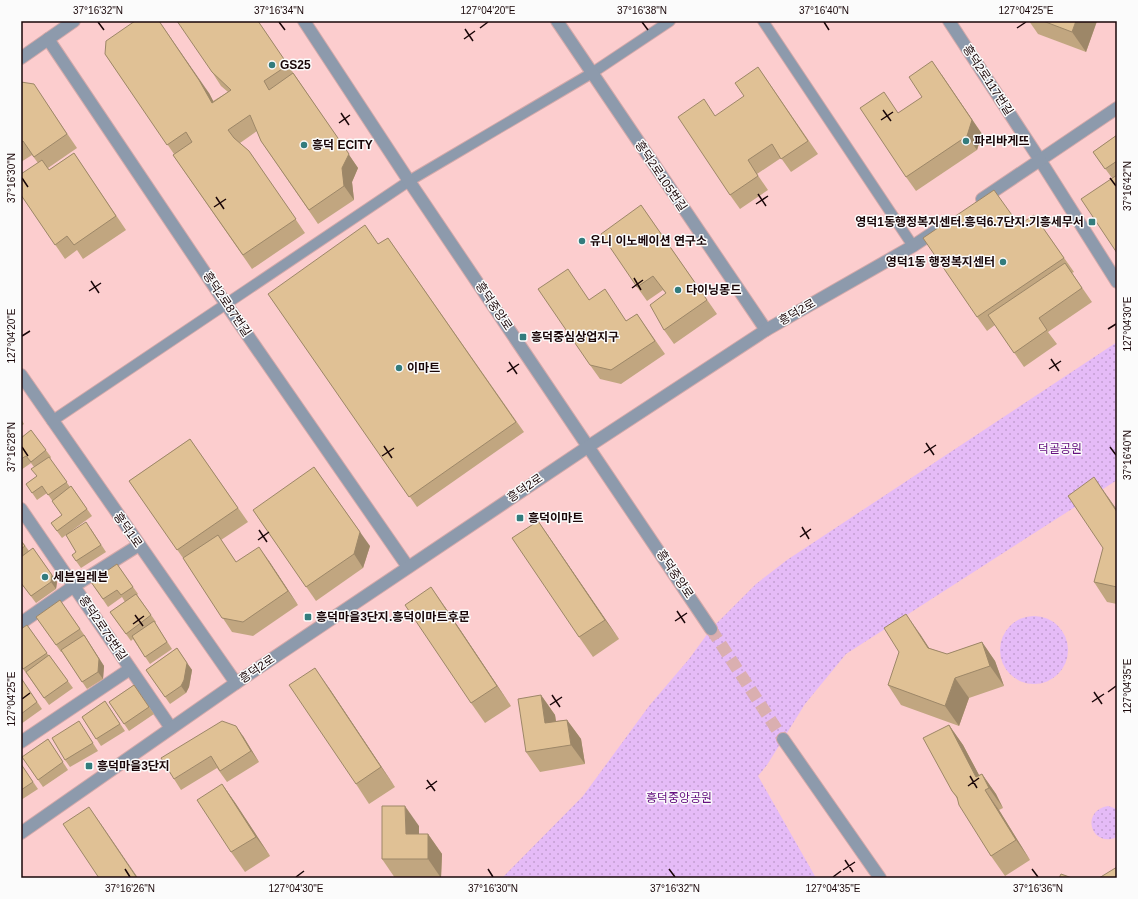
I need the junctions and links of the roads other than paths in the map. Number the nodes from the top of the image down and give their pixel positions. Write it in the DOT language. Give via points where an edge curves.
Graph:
graph roads {
  1 [pos="74,21"];
  2 [pos="304,21"];
  3 [pos="557,21"];
  4 [pos="670,21"];
  5 [pos="762,21"];
  6 [pos="949,21"];
  7 [pos="48,39"];
  8 [pos="21,58"];
  9 [pos="592,73"];
  10 [pos="1114,110"];
  11 [pos="1040,160"];
  12 [pos="410,181"];
  13 [pos="970,207"];
  14 [pos="945,224"];
  15 [pos="913,246"];
  16 [pos="1117,282"];
  17 [pos="226,304"];
  18 [pos="766,330"];
  19 [pos="21,375"];
  20 [pos="52,421"];
  21 [pos="589,446"];
  22 [pos="21,509"];
  23 [pos="139,545"];
  24 [pos="408,567"];
  25 [pos="74,586"];
  26 [pos="21,623"];
  27 [pos="711,629"];
  28 [pos="130,669"];
  29 [pos="236,683"];
  30 [pos="171,728"];
  31 [pos="783,739"];
  32 [pos="21,742"];
  33 [pos="21,833"];
  34 [pos="880,878"];
  1 -- 7 [label="street"];
  2 -- 12 [label="street, 흥덕중앙로"];
  3 -- 9 [label="street, 흥덕2로105번길"];
  4 -- 9 [label="street"];
  5 -- 15 [label="street"];
  6 -- 11 [label="street, 흥덕2로117번길"];
  7 -- 8 [label="street"];
  7 -- 17 [label="street, 흥덕2로87번길"];
  9 -- 12 [label="street"];
  9 -- 18 [label="street, 흥덕2로105번길"];
  10 -- 11 [label="street"];
  11 -- 13 [label="street"];
  11 -- 16 [label="street, 흥덕2로117번길"];
  12 -- 17 [label="street"];
  12 -- 21 [label="street, 흥덕중앙로"];
  14 -- 15 [label="street, 흥덕2로"];
  15 -- 18 [label="street, 흥덕2로"];
  17 -- 20 [label="street"];
  17 -- 24 [label="street, 흥덕2로87번길"];
  18 -- 21 [label="street, 흥덕2로"];
  19 -- 20 [label="street, 흥덕1로"];
  20 -- 23 [label="street, 흥덕1로"];
  21 -- 24 [label="street, 흥덕2로"];
  21 -- 27 [label="street, 흥덕중앙로"];
  22 -- 25 [label="street, 흥덕2로75번길"];
  23 -- 25 [label="street"];
  23 -- 29 [label="street, 흥덕1로"];
  24 -- 29 [label="street, 흥덕2로"];
  25 -- 26 [label="street"];
  25 -- 28 [label="street, 흥덕2로75번길"];
  28 -- 30 [label="street, 흥덕2로75번길"];
  28 -- 32 [label="street"];
  29 -- 30 [label="street, 흥덕2로"];
  30 -- 33 [label="street, 흥덕2로"];
  31 -- 34 [label="street"];
}
